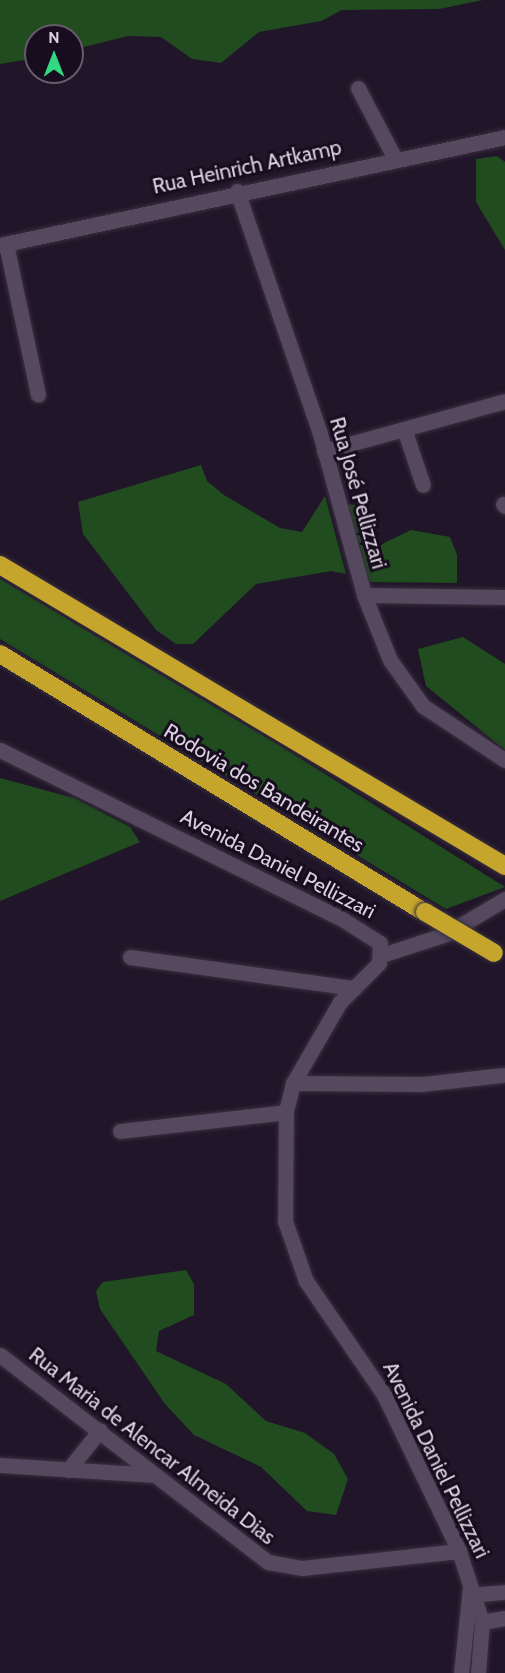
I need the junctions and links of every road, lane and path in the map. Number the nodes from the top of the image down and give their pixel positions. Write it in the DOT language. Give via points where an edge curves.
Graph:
graph roads {
  1 [pos="358,88"];
  2 [pos="505,137"];
  3 [pos="394,157"];
  4 [pos="237,191"];
  5 [pos="3,244"];
  6 [pos="38,395"];
  7 [pos="505,401"];
  8 [pos="404,429"];
  9 [pos="324,451"];
  10 [pos="423,485"];
  11 [pos="0,565"];
  12 [pos="364,595"];
  13 [pos="505,597"];
  14 [pos="0,654"];
  15 [pos="0,750"];
  16 [pos="505,760"];
  17 [pos="505,866"];
  18 [pos="505,899"];
  19 [pos="382,956"];
  20 [pos="499,956"];
  21 [pos="130,957"];
  22 [pos="354,988"];
  23 [pos="502,1075"];
  24 [pos="293,1083"];
  25 [pos="286,1112"];
  26 [pos="120,1131"];
  27 [pos="0,1355"];
  28 [pos="100,1430"];
  29 [pos="0,1465"];
  30 [pos="68,1470"];
  31 [pos="155,1475"];
  32 [pos="459,1551"];
  33 [pos="505,1592"];
  34 [pos="473,1594"];
  35 [pos="505,1618"];
  36 [pos="482,1622"];
  37 [pos="461,1673"];
  38 [pos="478,1673"];
  1 -- 3 [label="street"];
  2 -- 3 [label="street, Rua Heinrich Artkamp"];
  3 -- 4 [label="street, Rua Heinrich Artkamp"];
  4 -- 5 [label="street, Rua Heinrich Artkamp"];
  4 -- 9 [label="street, Rua José Pellizzari"];
  5 -- 6 [label="street"];
  7 -- 8 [label="street"];
  8 -- 9 [label="street"];
  8 -- 10 [label="street"];
  9 -- 12 [label="street, Rua José Pellizzari"];
  11 -- 17 [label="highway"];
  12 -- 13 [label="street"];
  12 -- 16 [label="street, Rua José Pellizzari" via="390,660 423,706"];
  14 -- 20 [label="highway, Rodovia dos Bandeirantes, bridge"];
  15 -- 19 [label="street, Avenida Daniel Pellizzari" via="372,935"];
  18 -- 19 [label="street" via="446,934"];
  19 -- 22 [label="street, Avenida Daniel Pellizzari"];
  21 -- 22 [label="street"];
  22 -- 24 [label="street, Avenida Daniel Pellizzari" via="326,1023"];
  23 -- 24 [label="street" via="422,1084"];
  24 -- 25 [label="street, Avenida Daniel Pellizzari"];
  25 -- 26 [label="street"];
  25 -- 32 [label="street, Avenida Daniel Pellizzari" via="283,1190 292,1253 384,1395"];
  27 -- 28 [label="street, Rua Maria de Alencar Almeida Dias"];
  28 -- 30 [label="street"];
  28 -- 31 [label="street, Rua Maria de Alencar Almeida Dias"];
  29 -- 30 [label="street"];
  30 -- 31 [label="street"];
  31 -- 32 [label="street, Rua Maria de Alencar Almeida Dias" via="280,1567"];
  32 -- 34 [label="street, Avenida Daniel Pellizzari"];
  33 -- 34 [label="street"];
  34 -- 36 [label="street, Avenida Daniel Pellizzari"];
  34 -- 37 [label="street, Avenida Daniel Pellizzari"];
  35 -- 36 [label="street"];
  36 -- 38 [label="street, Avenida Daniel Pellizzari"];
}
